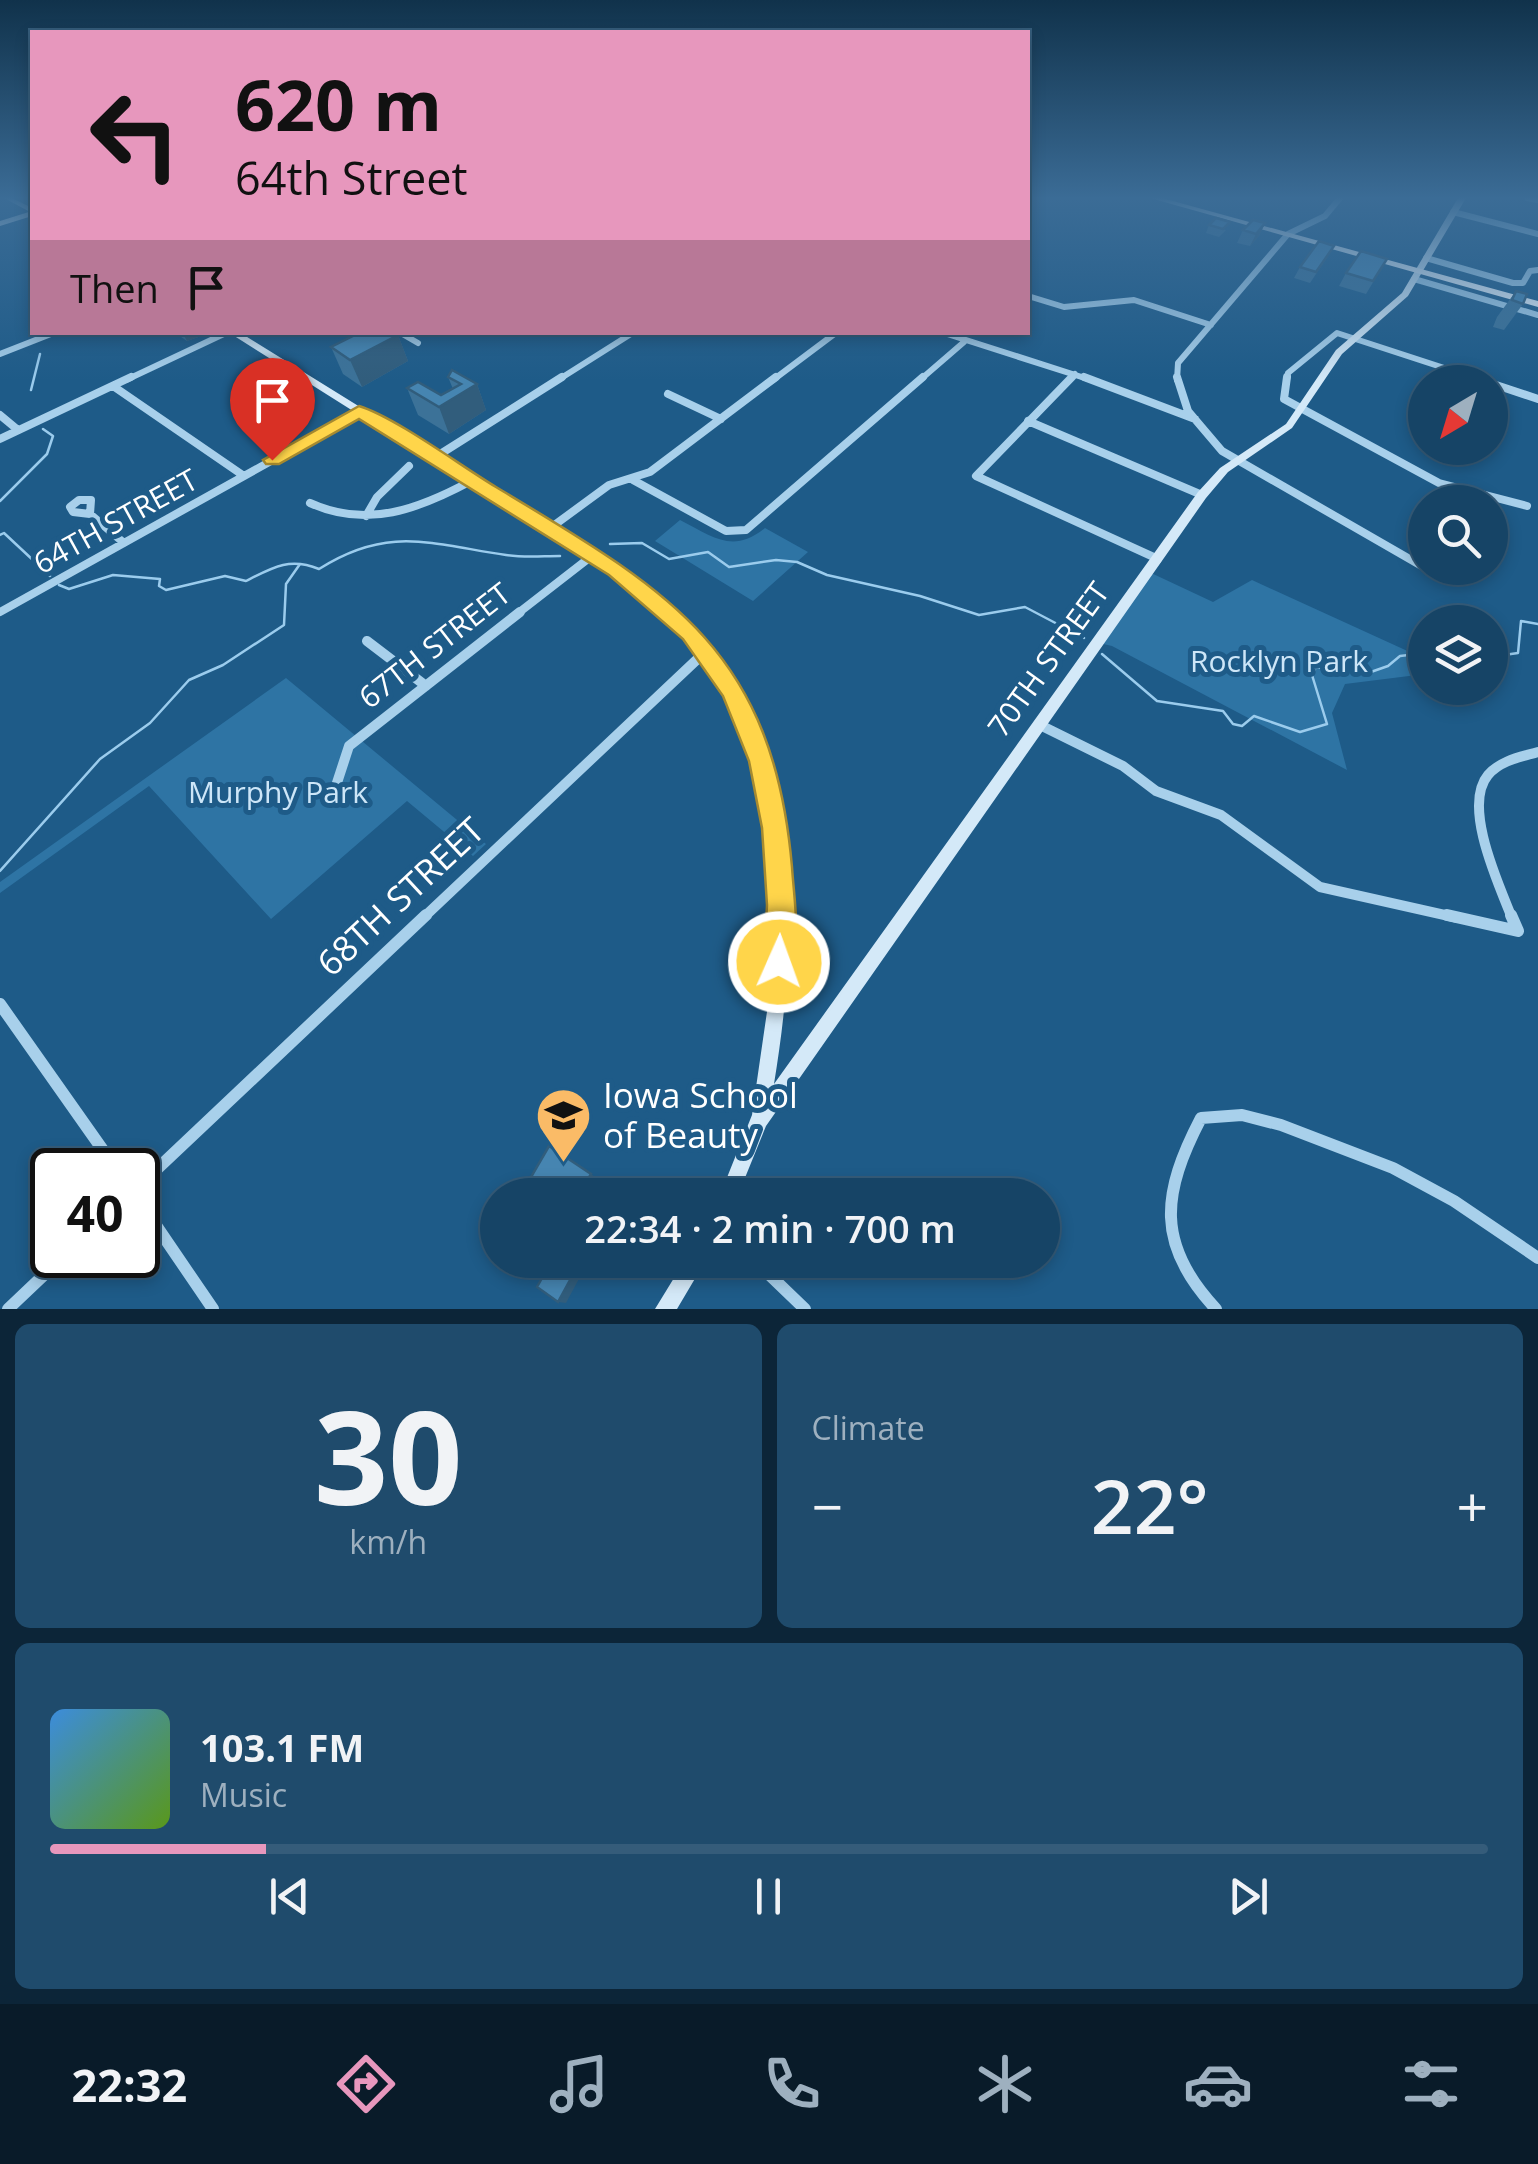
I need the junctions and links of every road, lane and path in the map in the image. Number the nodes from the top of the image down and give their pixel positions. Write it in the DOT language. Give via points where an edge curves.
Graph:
graph roads {
  1 [pos="1267,259"];
  2 [pos="1388,259"];
  3 [pos="1425,259"];
  4 [pos="1420,268"];
  5 [pos="1534,271"];
  6 [pos="1508,282"];
  7 [pos="1030,297"];
  8 [pos="1538,301"];
  9 [pos="1538,315"];
  10 [pos="1211,325"];
  11 [pos="48,335"];
  12 [pos="224,335"];
  13 [pos="235,335"];
  14 [pos="404,335"];
  15 [pos="629,335"];
  16 [pos="834,335"];
  17 [pos="948,335"];
  18 [pos="1355,339"];
  19 [pos="964,342"];
  20 [pos="418,343"];
  21 [pos="0,354"];
  22 [pos="1429,365"];
  23 [pos="1075,374"];
  24 [pos="113,386"];
  25 [pos="1508,389"];
  26 [pos="668,394"];
  27 [pos="1538,399"];
  28 [pos="1300,410"];
  29 [pos="359,412"];
  30 [pos="0,415"];
  31 [pos="721,419"];
  32 [pos="1197,420"];
  33 [pos="1028,421"];
  34 [pos="18,430"];
  35 [pos="0,439"];
  36 [pos="434,458"];
  37 [pos="1238,461"];
  38 [pos="409,466"];
  39 [pos="244,476"];
  40 [pos="976,476"];
  41 [pos="633,480"];
  42 [pos="471,481"];
  43 [pos="1202,495"];
  44 [pos="310,502"];
  45 [pos="1527,506"];
  46 [pos="90,514"];
  47 [pos="366,516"];
  48 [pos="549,529"];
  49 [pos="124,543"];
  50 [pos="593,555"];
  51 [pos="1408,558"];
  52 [pos="1158,560"];
  53 [pos="0,612"];
  54 [pos="367,641"];
  55 [pos="706,651"];
  56 [pos="426,686"];
  57 [pos="1040,725"];
  58 [pos="1538,752"];
  59 [pos="333,795"];
  60 [pos="0,1004"];
  61 [pos="759,1120"];
  62 [pos="1188,1142"];
  63 [pos="101,1148"];
  64 [pos="160,1166"];
  65 [pos="736,1178"];
  66 [pos="160,1231"];
  67 [pos="1538,1258"];
  68 [pos="41,1278"];
  69 [pos="685,1278"];
  70 [pos="773,1278"];
  71 [pos="8,1309"];
  72 [pos="213,1309"];
  73 [pos="665,1309"];
  74 [pos="805,1309"];
  75 [pos="1216,1309"];
  1 -- 10 [label="street"];
  2 -- 4 [label="main road"];
  3 -- 4 [label="street, 70TH STREET"];
  4 -- 6 [label="street"];
  4 -- 8 [label="main road"];
  4 -- 9 [label="street"];
  4 -- 18 [label="street, 70TH STREET" via="1398,302"];
  5 -- 6 [label="street" via="1523,283"];
  7 -- 10 [label="street" via="1074,308 1134,300"];
  10 -- 32 [label="street" via="1174,374"];
  11 -- 21 [label="street"];
  12 -- 24 [label="street"];
  13 -- 29 [label="street"];
  14 -- 20 [label="street"];
  15 -- 36 [label="street"];
  16 -- 31 [label="street"];
  17 -- 19 [label="street"];
  18 -- 22 [label="street"];
  18 -- 28 [label="street, 70TH STREET" via="1323,372"];
  18 -- 28 [label="street" via="1332,334 1288,373 1284,399"];
  19 -- 23 [label="street"];
  19 -- 41 [label="street" via="736,533"];
  23 -- 32 [label="street"];
  23 -- 33 [label="street"];
  24 -- 34 [label="street"];
  24 -- 39 [label="street"];
  25 -- 27 [label="street"];
  26 -- 31 [label="street"];
  28 -- 37 [label="street, 70TH STREET"];
  28 -- 45 [label="street" via="1438,482"];
  29 -- 36 [label="street"];
  29 -- 39 [label="street, 64TH STREET"];
  30 -- 34 [label="street"];
  31 -- 41 [label="street"];
  32 -- 37 [label="street"];
  33 -- 40 [label="street"];
  33 -- 43 [label="street"];
  34 -- 35 [label="street"];
  36 -- 42 [label="street"];
  37 -- 43 [label="street, 70TH STREET"];
  37 -- 51 [label="street"];
  38 -- 47 [label="street"];
  39 -- 49 [label="street, 64TH STREET"];
  40 -- 52 [label="street"];
  41 -- 48 [label="street" via="609,485"];
  42 -- 47 [label="street" via="404,511"];
  42 -- 48 [label="street"];
  43 -- 52 [label="street, 70TH STREET"];
  44 -- 47 [label="street"];
  46 -- 49 [label="street"];
  48 -- 50 [label="street"];
  49 -- 53 [label="street, 64TH STREET"];
  50 -- 55 [label="street" via="642,589"];
  50 -- 56 [label="street, 67TH STREET"];
  52 -- 57 [label="street, 70TH STREET"];
  54 -- 56 [label="street"];
  55 -- 61 [label="street" via="750,726 775,828 778,991"];
  55 -- 64 [label="street, 68TH STREET"];
  56 -- 59 [label="street, 67TH STREET" via="349,746"];
  57 -- 58 [label="street" via="1123,766 1156,792 1231,820 1320,888 1518,931 1478,801 1496,768"];
  57 -- 61 [label="street, 70TH STREET"];
  60 -- 63 [label="street"];
  61 -- 65 [label="street, 70TH STREET"];
  62 -- 67 [label="street" via="1201,1118 1242,1115 1281,1126 1424,1183"];
  62 -- 75 [label="street" via="1170,1188 1168,1222 1185,1272"];
  66 -- 72 [label="street"];
  68 -- 71 [label="street"];
  69 -- 73 [label="street"];
  70 -- 74 [label="street"];
}
